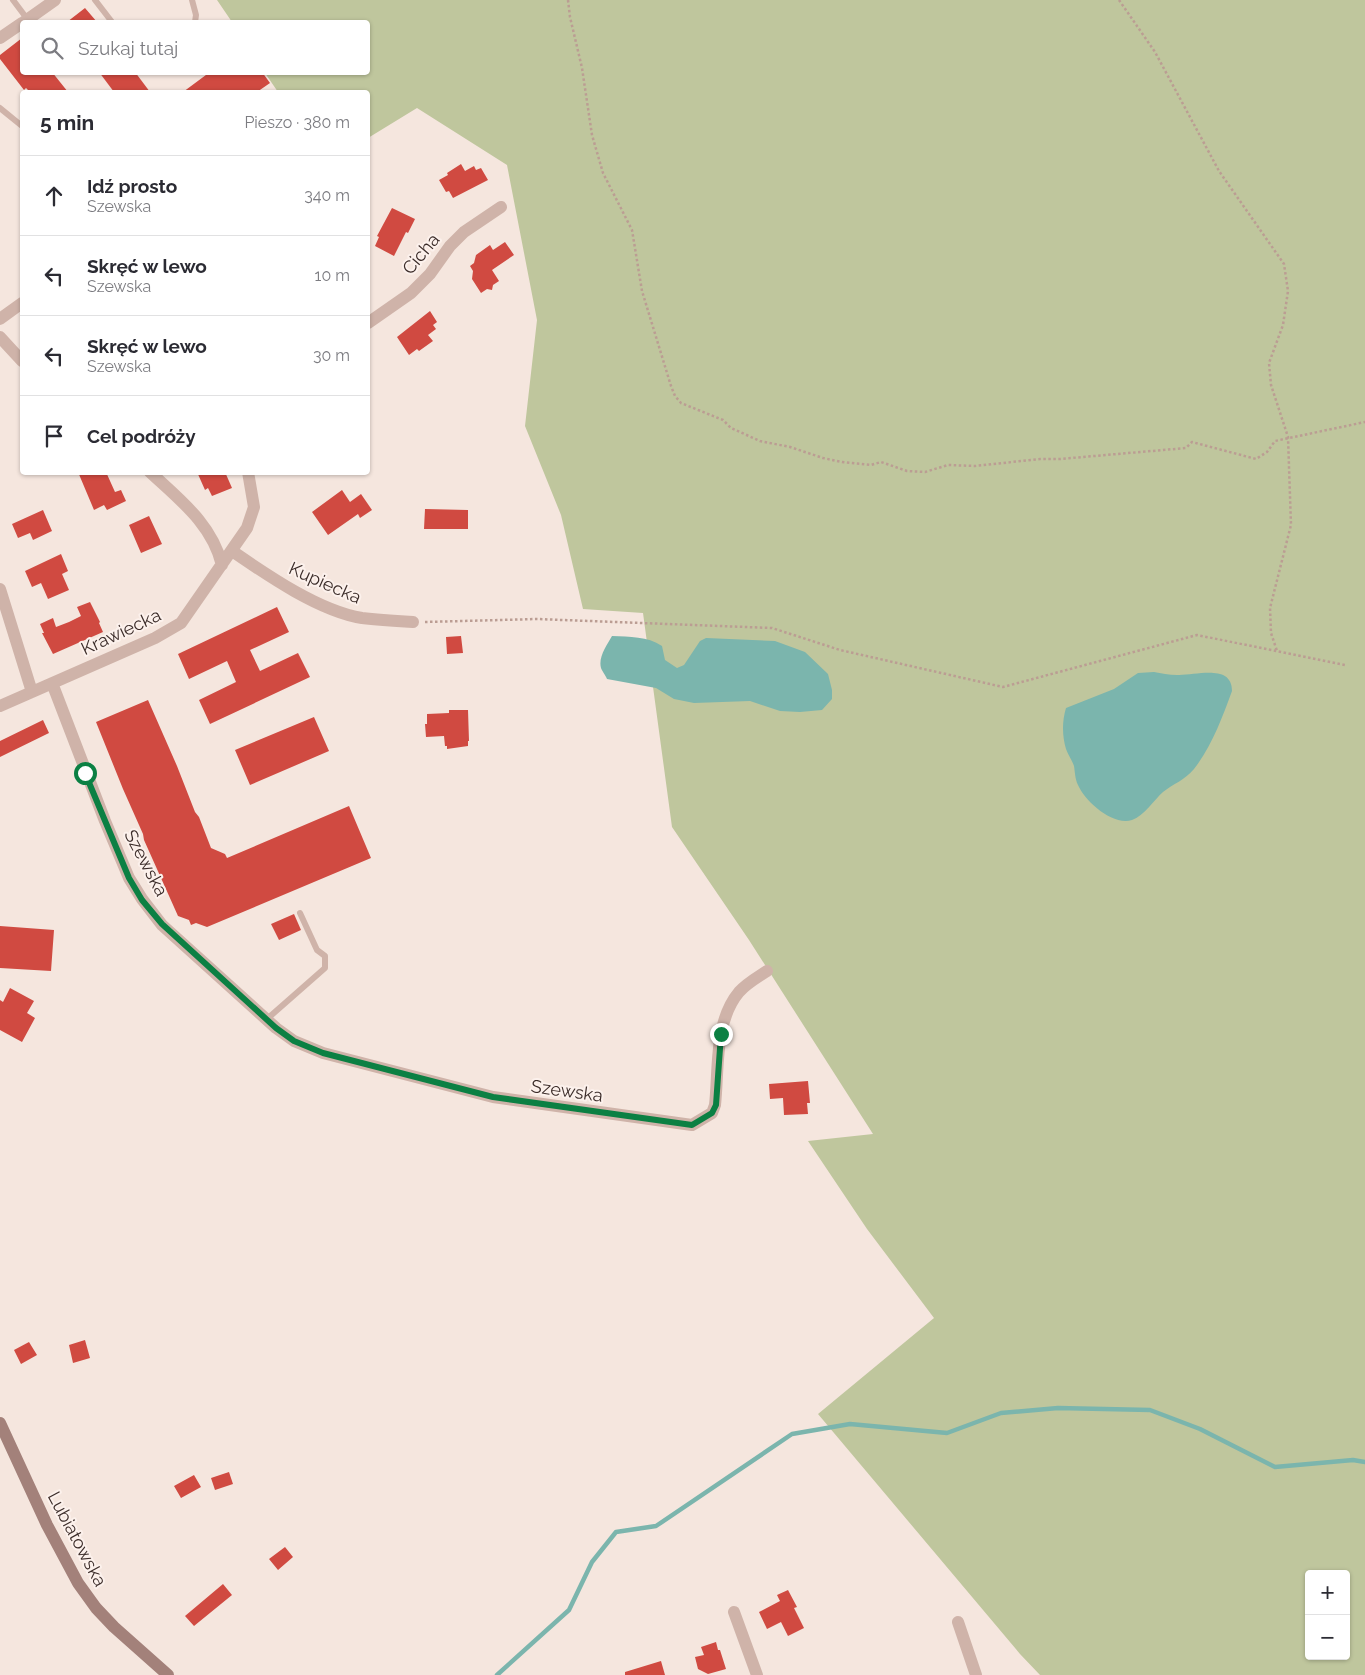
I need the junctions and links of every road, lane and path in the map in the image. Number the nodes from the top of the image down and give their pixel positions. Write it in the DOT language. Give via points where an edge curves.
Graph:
graph roads {
  1 [pos="13,0"];
  2 [pos="55,0"];
  3 [pos="96,0"];
  4 [pos="192,0"];
  5 [pos="568,0"];
  6 [pos="1119,0"];
  7 [pos="24,20"];
  8 [pos="28,20"];
  9 [pos="111,20"];
  10 [pos="195,20"];
  11 [pos="20,25"];
  12 [pos="0,38"];
  13 [pos="0,108"];
  14 [pos="20,124"];
  15 [pos="501,207"];
  16 [pos="20,304"];
  17 [pos="0,319"];
  18 [pos="370,322"];
  19 [pos="0,337"];
  20 [pos="20,359"];
  21 [pos="1365,422"];
  22 [pos="1288,437"];
  23 [pos="153,475"];
  24 [pos="249,475"];
  25 [pos="232,552"];
  26 [pos="222,565"];
  27 [pos="0,589"];
  28 [pos="412,622"];
  29 [pos="1277,651"];
  30 [pos="1345,665"];
  31 [pos="52,683"];
  32 [pos="32,692"];
  33 [pos="0,706"];
  34 [pos="300,913"];
  35 [pos="767,971"];
  36 [pos="267,1019"];
  37 [pos="0,1423"];
  38 [pos="734,1612"];
  39 [pos="958,1622"];
  40 [pos="168,1675"];
  41 [pos="757,1675"];
  42 [pos="976,1675"];
  1 -- 7 [label="lane"];
  2 -- 8 [label="street"];
  3 -- 9 [label="lane"];
  4 -- 10 [label="lane"];
  5 -- 22 [label="path" via="592,135 604,172 632,230 642,291 675,396 681,403 760,440 842,462 871,465 881,462 907,471 926,472 948,465 974,466 1186,448 1192,442 1256,459 1267,452 1275,440"];
  6 -- 22 [label="path" via="1155,52 1219,171 1284,264 1288,291 1283,325 1269,363 1270,385"];
  11 -- 12 [label="street"];
  13 -- 14 [label="lane"];
  15 -- 18 [label="street, Cicha" via="464,232 430,274"];
  16 -- 17 [label="street"];
  19 -- 20 [label="street"];
  21 -- 22 [label="path"];
  22 -- 29 [label="path" via="1291,525 1270,608 1271,633"];
  23 -- 26 [label="street" via="200,519 214,541"];
  24 -- 25 [label="street, Krawiecka" via="254,507 247,528"];
  25 -- 26 [label="street, Krawiecka"];
  25 -- 28 [label="street, Kupiecka" via="277,582 334,610 361,618"];
  26 -- 31 [label="street, Krawiecka" via="180,623 170,631"];
  27 -- 32 [label="street"];
  28 -- 29 [label="path" via="537,619 772,628 840,650 1003,687 1197,635"];
  29 -- 30 [label="path"];
  31 -- 32 [label="street, Krawiecka"];
  31 -- 36 [label="street, Szewska" via="105,821 142,900 162,924"];
  32 -- 33 [label="street, Krawiecka"];
  34 -- 36 [label="lane" via="317,950 325,956 325,968"];
  35 -- 36 [label="street, Szewska" via="739,992 728,1012 721,1034 716,1105 712,1113 692,1125 518,1102 457,1088 323,1053 294,1041"];
  37 -- 40 [label="street, Lubiatowska" via="78,1583 114,1627"];
  38 -- 41 [label="street"];
  39 -- 42 [label="street"];
}
